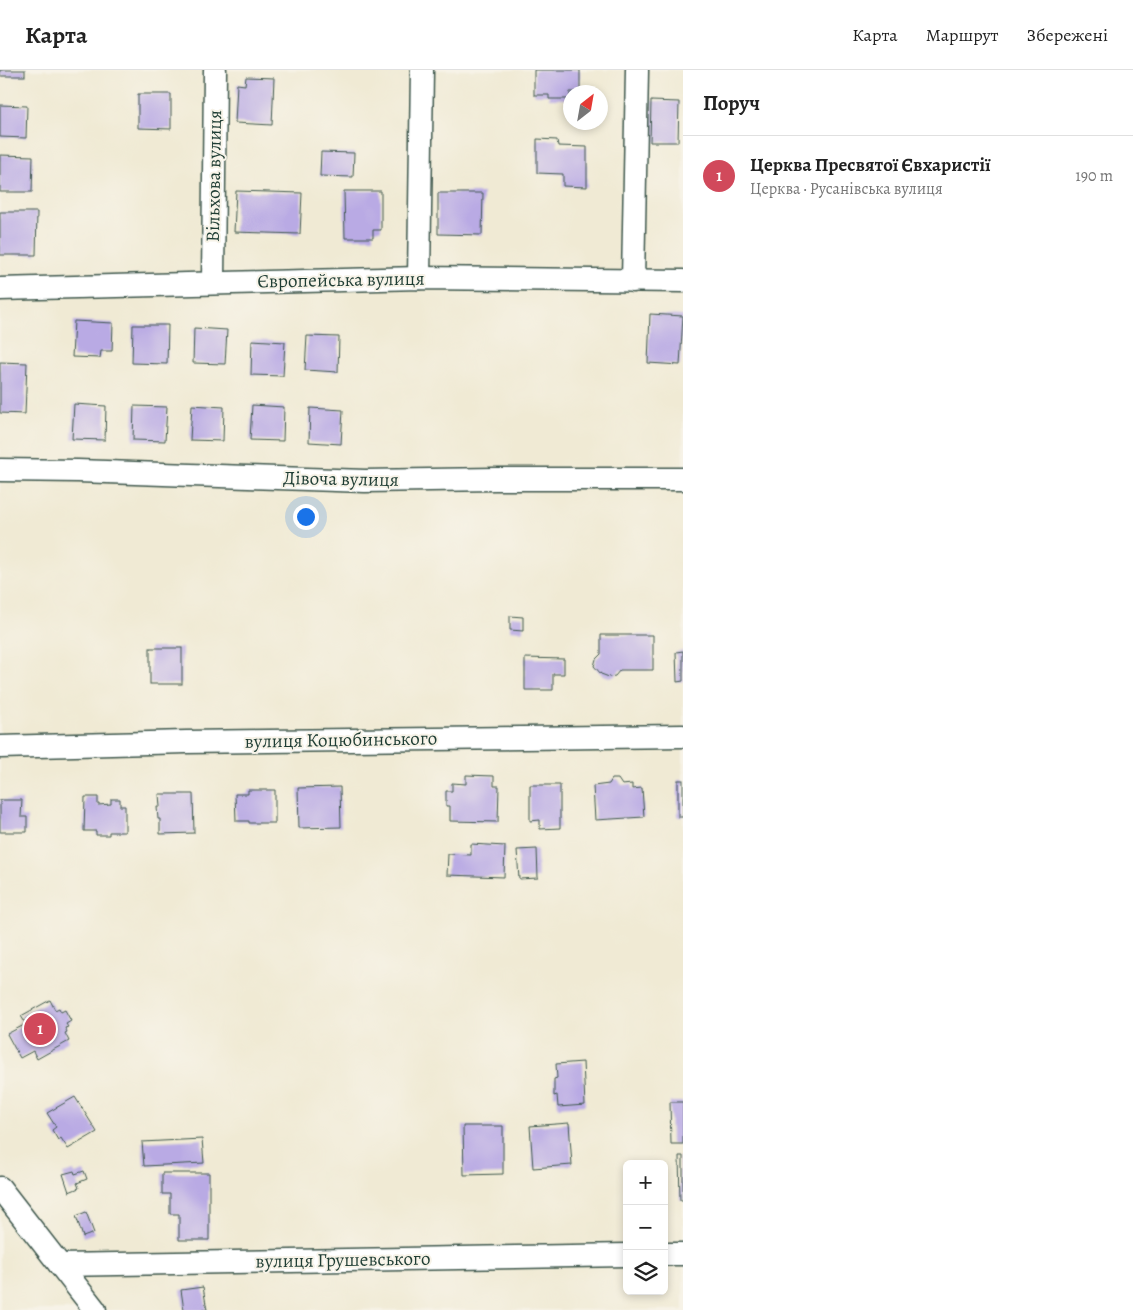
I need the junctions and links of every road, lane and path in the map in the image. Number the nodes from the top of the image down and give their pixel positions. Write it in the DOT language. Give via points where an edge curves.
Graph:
graph roads {
  1 [pos="215,70"];
  2 [pos="422,70"];
  3 [pos="637,70"];
  4 [pos="419,278"];
  5 [pos="633,281"];
  6 [pos="683,281"];
  7 [pos="213,282"];
  8 [pos="0,289"];
  9 [pos="0,470"];
  10 [pos="683,479"];
  11 [pos="683,736"];
  12 [pos="0,747"];
  13 [pos="0,1188"];
  14 [pos="668,1254"];
  15 [pos="683,1254"];
  16 [pos="623,1255"];
  17 [pos="60,1265"];
  18 [pos="94,1310"];
  1 -- 7 [label="street, Вільхова вулиця"];
  2 -- 4 [label="street"];
  3 -- 5 [label="street"];
  4 -- 5 [label="street, Європейська вулиця"];
  4 -- 7 [label="street, Європейська вулиця"];
  5 -- 6 [label="street, Європейська вулиця"];
  7 -- 8 [label="street, Європейська вулиця"];
  9 -- 10 [label="street, Дівоча вулиця" via="365,481"];
  11 -- 12 [label="street, вулиця Коцюбинського"];
  13 -- 17 [label="street"];
  14 -- 15 [label="street"];
  16 -- 17 [label="street, вулиця Грушевського"];
  17 -- 18 [label="street"];
}
